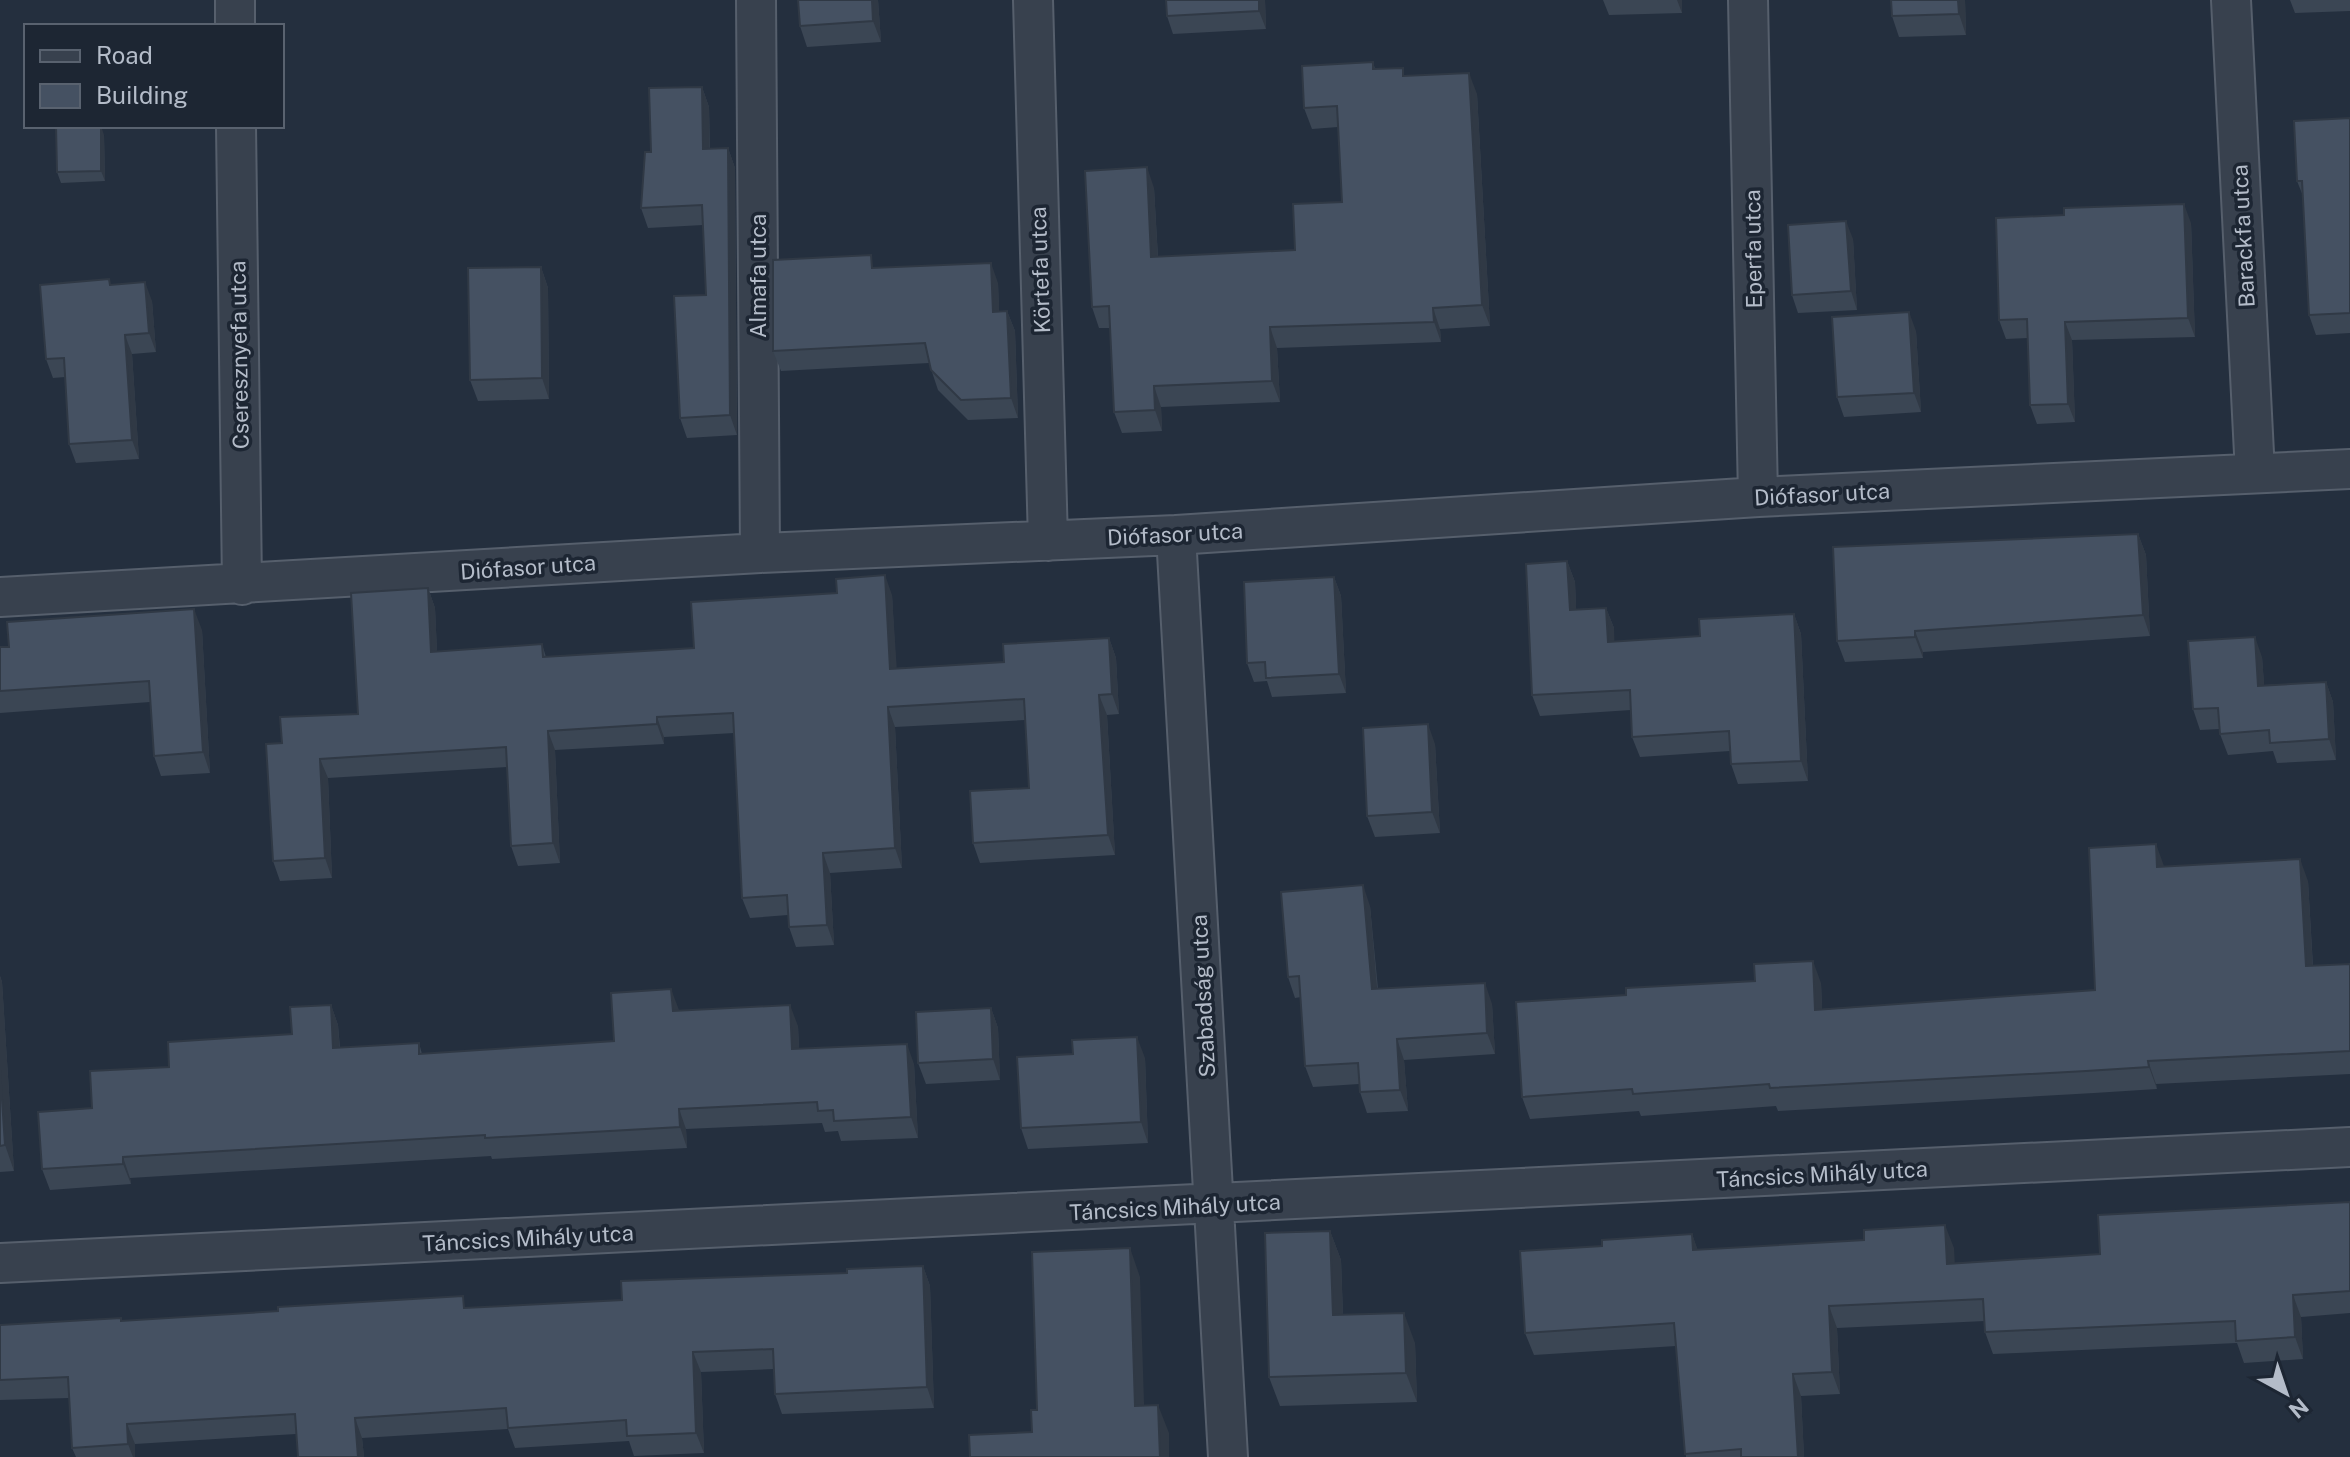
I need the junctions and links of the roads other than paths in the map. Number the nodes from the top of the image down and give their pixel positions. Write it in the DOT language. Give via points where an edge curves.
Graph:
graph roads {
  1 [pos="235,0"];
  2 [pos="756,0"];
  3 [pos="1033,0"];
  4 [pos="1748,0"];
  5 [pos="2231,0"];
  6 [pos="235,24"];
  7 [pos="236,128"];
  8 [pos="2350,469"];
  9 [pos="2255,473"];
  10 [pos="1758,497"];
  11 [pos="1176,535"];
  12 [pos="1048,541"];
  13 [pos="760,553"];
  14 [pos="242,585"];
  15 [pos="0,597"];
  16 [pos="2350,1147"];
  17 [pos="1216,1205"];
  18 [pos="0,1263"];
  19 [pos="1228,1457"];
  1 -- 6 [label="street"];
  2 -- 13 [label="street, Almafa utca"];
  3 -- 12 [label="street, Körtefa utca"];
  4 -- 10 [label="street, Eperfa utca"];
  5 -- 9 [label="street, Barackfa utca"];
  7 -- 14 [label="street, Cseresznyefa utca"];
  8 -- 9 [label="street, Diófasor utca"];
  9 -- 10 [label="street, Diófasor utca"];
  10 -- 11 [label="street, Diófasor utca"];
  11 -- 12 [label="street, Diófasor utca"];
  11 -- 17 [label="street, Szabadság utca"];
  12 -- 13 [label="street, Diófasor utca"];
  13 -- 14 [label="street, Diófasor utca"];
  14 -- 15 [label="street, Diófasor utca"];
  16 -- 17 [label="street, Táncsics Mihály utca"];
  17 -- 18 [label="street, Táncsics Mihály utca"];
  17 -- 19 [label="street, Szabadság utca"];
}
